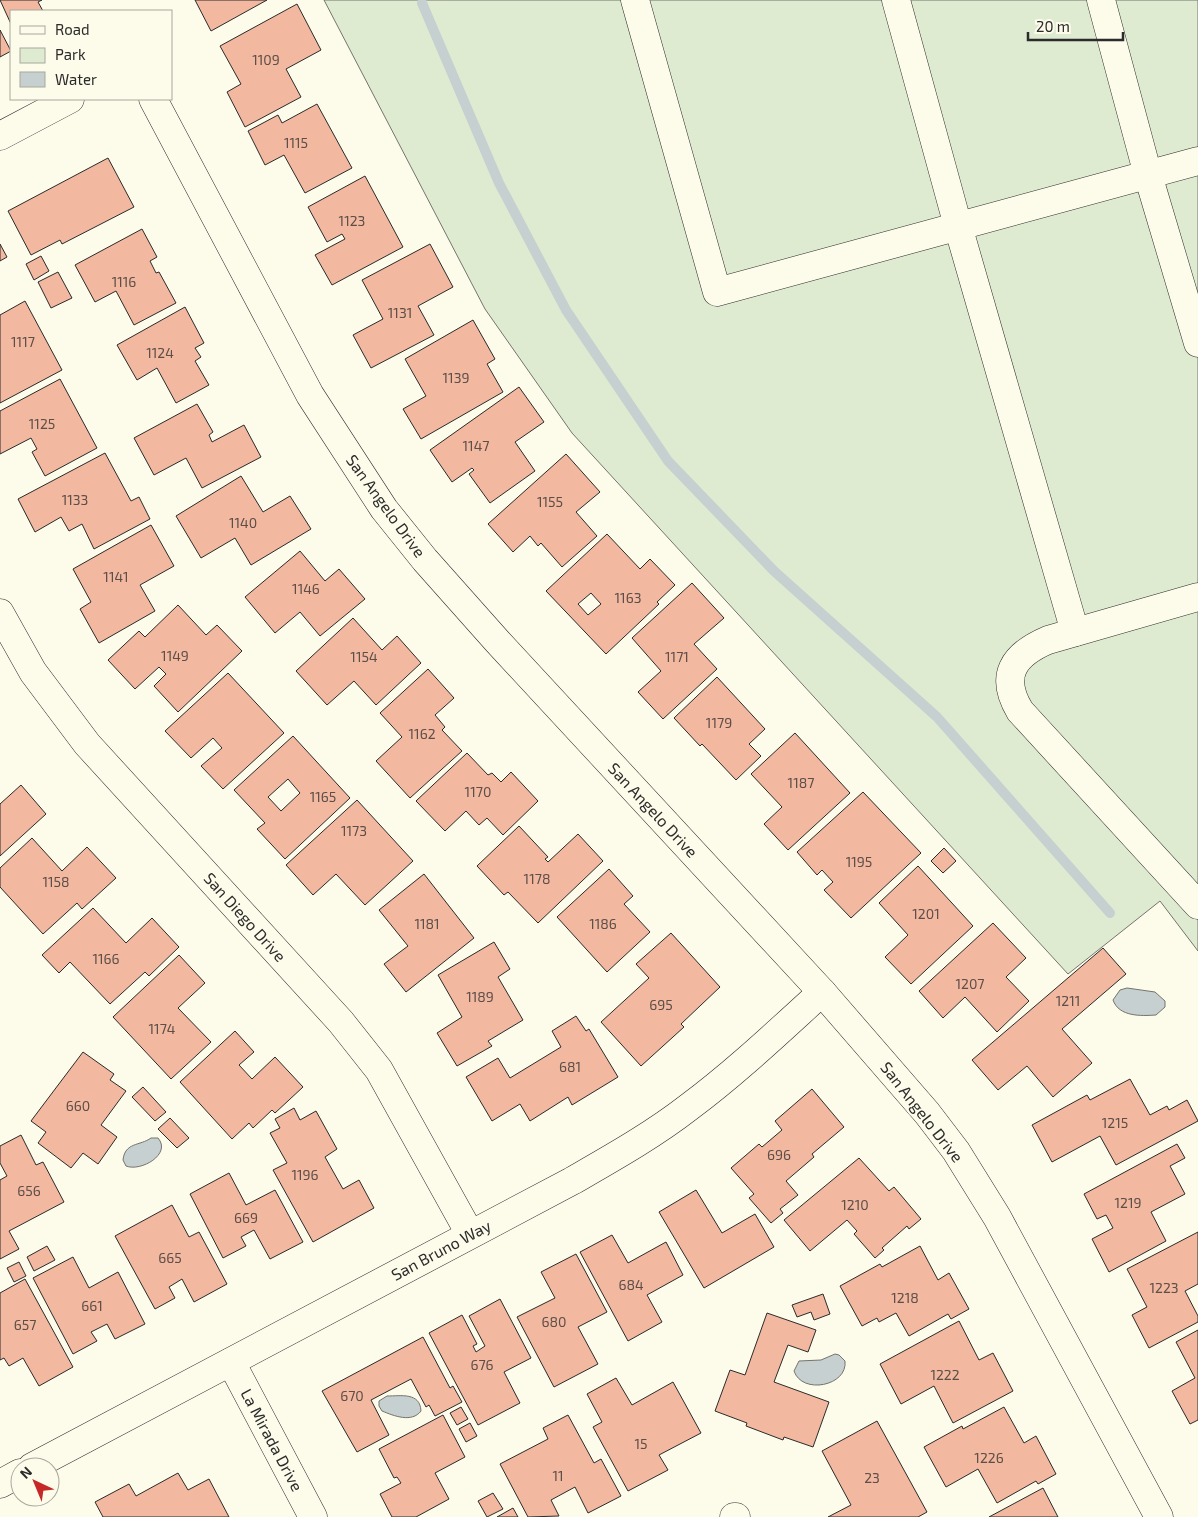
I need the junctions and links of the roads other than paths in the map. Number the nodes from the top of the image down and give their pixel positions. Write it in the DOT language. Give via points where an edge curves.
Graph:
graph roads {
  1 [pos="635,0"];
  2 [pos="896,0"];
  3 [pos="1101,0"];
  4 [pos="68,100"];
  5 [pos="154,100"];
  6 [pos="0,136"];
  7 [pos="1198,161"];
  8 [pos="1148,175"];
  9 [pos="958,226"];
  10 [pos="1198,343"];
  11 [pos="1198,597"];
  12 [pos="0,613"];
  13 [pos="1075,632"];
  14 [pos="1198,905"];
  15 [pos="822,992"];
  16 [pos="470,1234"];
  17 [pos="231,1362"];
  18 [pos="51,1457"];
  19 [pos="313,1517"];
  20 [pos="1159,1517"];
  1 -- 9 [label="street" via="717,292"];
  2 -- 9 [label="street"];
  3 -- 8 [label="street"];
  4 -- 6 [label="street"];
  5 -- 15 [label="street, San Angelo Drive" via="310,394 384,509 497,641"];
  7 -- 8 [label="street"];
  8 -- 9 [label="street"];
  8 -- 10 [label="street"];
  9 -- 13 [label="street"];
  11 -- 13 [label="street"];
  12 -- 16 [label="street, San Diego Drive" via="33,672 88,744 341,1022 379,1070"];
  13 -- 14 [label="street" via="1031,648 1020,658 1010,677 1012,697 1020,711"];
  15 -- 16 [label="street, San Bruno Way" via="735,1071 633,1146"];
  15 -- 20 [label="street, San Angelo Drive" via="956,1151 997,1217"];
  16 -- 17 [label="street, San Bruno Way"];
  17 -- 18 [label="street, San Bruno Way"];
  17 -- 19 [label="street, La Mirada Drive"];
}
